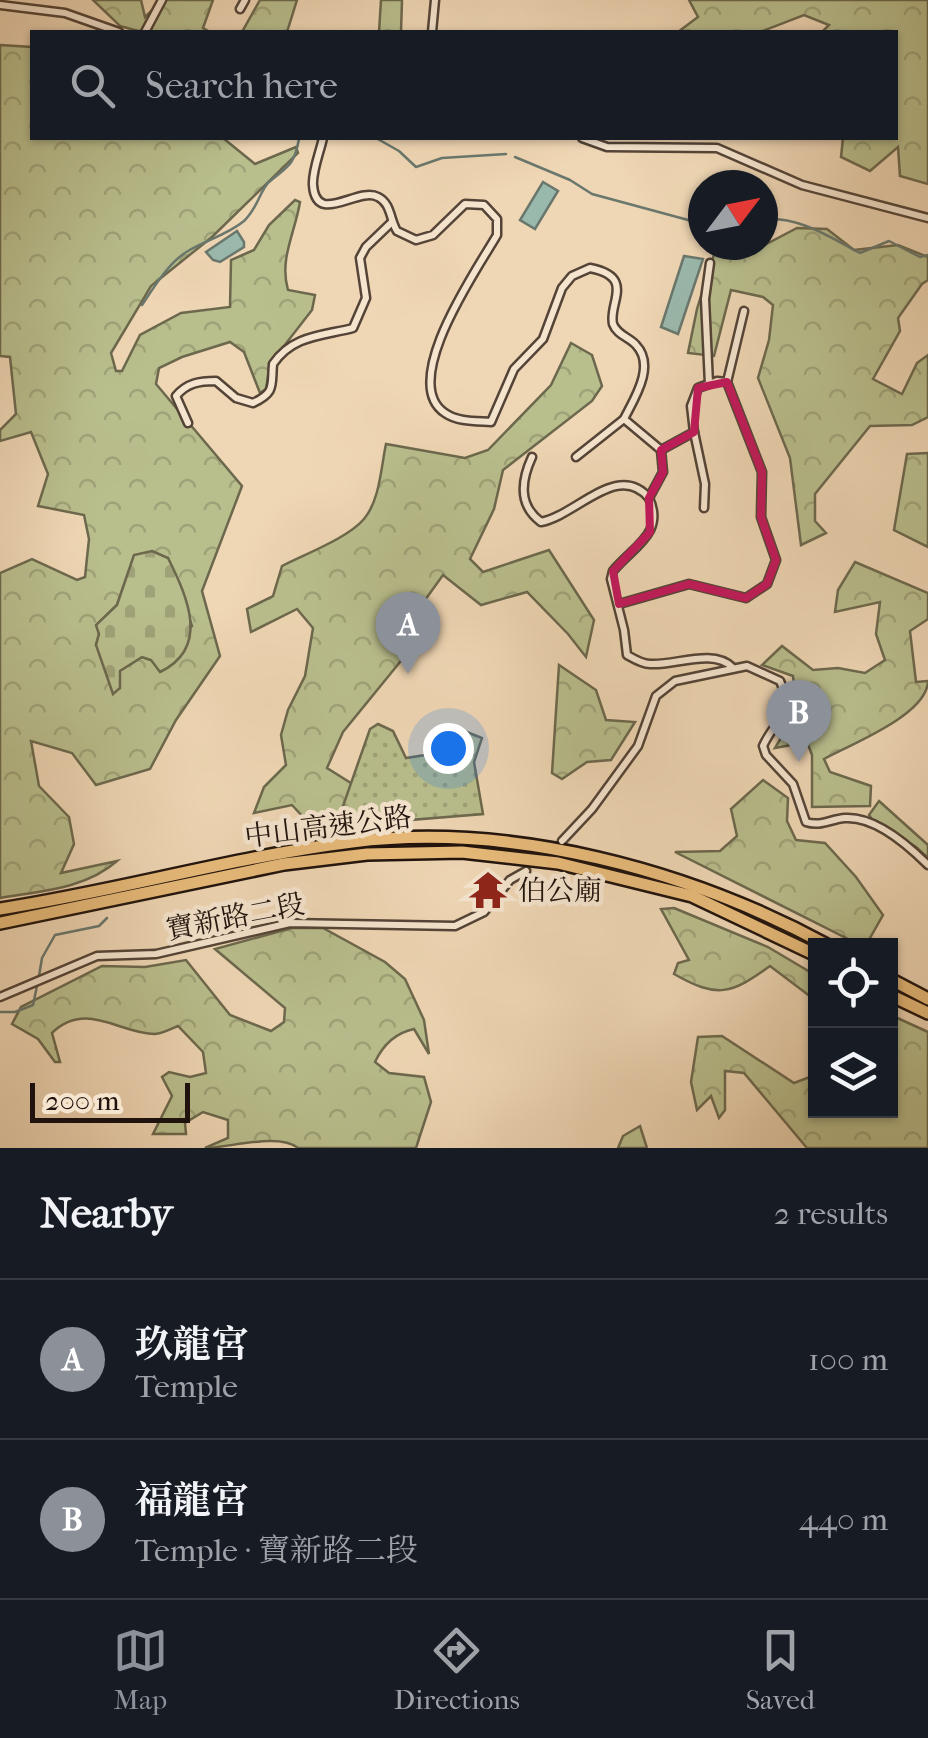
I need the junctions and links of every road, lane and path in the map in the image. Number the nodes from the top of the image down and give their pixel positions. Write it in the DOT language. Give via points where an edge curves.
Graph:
graph roads {
  1 [pos="162,0"];
  2 [pos="245,0"];
  3 [pos="435,0"];
  4 [pos="0,5"];
  5 [pos="240,9"];
  6 [pos="113,30"];
  7 [pos="147,30"];
  8 [pos="432,30"];
  9 [pos="323,140"];
  10 [pos="587,140"];
  11 [pos="928,218"];
  12 [pos="392,222"];
  13 [pos="710,264"];
  14 [pos="744,311"];
  15 [pos="726,382"];
  16 [pos="709,384"];
  17 [pos="624,419"];
  18 [pos="188,423"];
  19 [pos="694,432"];
  20 [pos="661,450"];
  21 [pos="576,457"];
  22 [pos="532,458"];
  23 [pos="649,498"];
  24 [pos="704,508"];
  25 [pos="619,604"];
  26 [pos="732,667"];
  27 [pos="562,841"];
  28 [pos="928,865"];
  29 [pos="526,870"];
  30 [pos="0,909"];
  31 [pos="0,923"];
  32 [pos="813,938"];
  33 [pos="808,951"];
  34 [pos="898,982"];
  35 [pos="0,997"];
  36 [pos="928,998"];
  37 [pos="898,999"];
  38 [pos="928,1013"];
  1 -- 7 [label="street"];
  2 -- 5 [label="street"];
  3 -- 8 [label="street"];
  4 -- 6 [label="street" via="66,13"];
  9 -- 12 [label="street" via="313,184 318,198 334,206 376,195"];
  10 -- 11 [label="street" via="606,147 717,148 802,185"];
  12 -- 17 [label="street" via="416,240 433,235 464,204 484,205 496,220 497,235 436,343 431,387 441,411 491,422 514,368 543,339 562,288 590,268 614,282 612,322 644,360"];
  12 -- 18 [label="street" via="360,258 366,298 353,328 292,344 273,364 273,386 253,403 216,381 184,386 176,396"];
  13 -- 16 [label="street" via="704,299"];
  14 -- 15 [label="street"];
  15 -- 16 [label="street"];
  15 -- 25 [label="street" via="762,472 760,517 776,560 767,584 746,598 689,584"];
  16 -- 19 [label="street" via="698,388 691,406"];
  17 -- 20 [label="street"];
  17 -- 21 [label="street"];
  19 -- 20 [label="street"];
  19 -- 24 [label="street"];
  20 -- 23 [label="street" via="663,472"];
  22 -- 23 [label="street" via="523,492 528,512 541,522 621,483 640,486"];
  23 -- 25 [label="street" via="655,511 650,532 613,571"];
  25 -- 26 [label="street" via="627,656 646,665 705,659"];
  26 -- 27 [label="street" via="665,686 638,746"];
  26 -- 28 [label="street" via="780,680 785,714 763,746 792,784 806,822 857,819 904,843"];
  29 -- 35 [label="street, 寶新路二段" via="484,912 455,926 290,924 156,954 97,956"];
  30 -- 32 [label="highway, 中山高速公路" via="270,854 370,840 470,840 638,867"];
  31 -- 33 [label="highway, 中山高速公路" via="284,864 462,852 665,888"];
  34 -- 36 [label="highway"];
  37 -- 38 [label="highway"];
}
